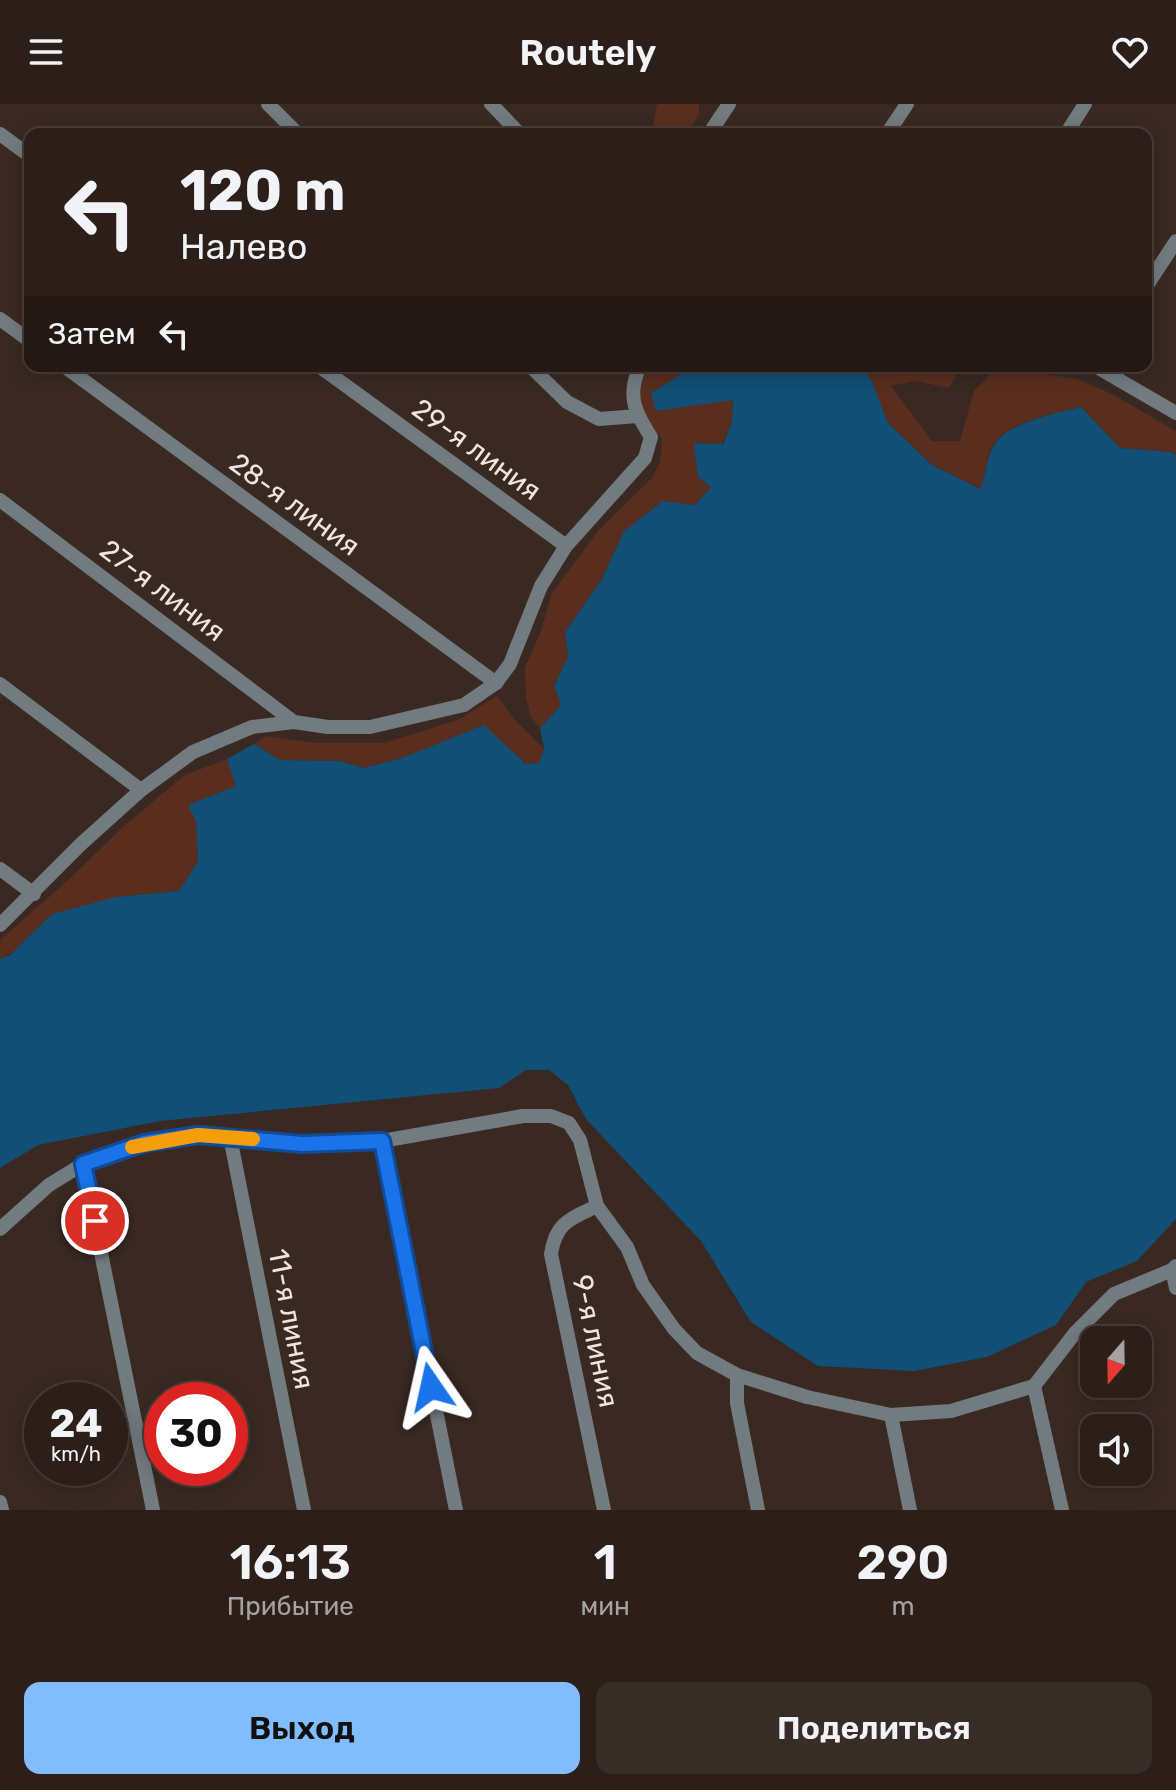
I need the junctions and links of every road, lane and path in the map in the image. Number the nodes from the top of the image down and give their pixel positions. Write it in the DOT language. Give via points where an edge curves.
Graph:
graph roads {
  1 [pos="268,104"];
  2 [pos="491,104"];
  3 [pos="729,104"];
  4 [pos="907,104"];
  5 [pos="1085,104"];
  6 [pos="292,128"];
  7 [pos="514,128"];
  8 [pos="713,128"];
  9 [pos="891,128"];
  10 [pos="1070,128"];
  11 [pos="0,134"];
  12 [pos="24,152"];
  13 [pos="1176,241"];
  14 [pos="1152,278"];
  15 [pos="0,319"];
  16 [pos="24,337"];
  17 [pos="72,372"];
  18 [pos="327,372"];
  19 [pos="536,372"];
  20 [pos="637,372"];
  21 [pos="1105,372"];
  22 [pos="1176,413"];
  23 [pos="638,416"];
  24 [pos="0,500"];
  25 [pos="566,546"];
  26 [pos="496,683"];
  27 [pos="0,684"];
  28 [pos="294,722"];
  29 [pos="141,790"];
  30 [pos="0,869"];
  31 [pos="34,894"];
  32 [pos="0,925"];
  33 [pos="230,1137"];
  34 [pos="382,1141"];
  35 [pos="83,1164"];
  36 [pos="597,1206"];
  37 [pos="0,1229"];
  38 [pos="1175,1270"];
  39 [pos="1176,1288"];
  40 [pos="737,1375"];
  41 [pos="1034,1386"];
  42 [pos="891,1415"];
  43 [pos="0,1502"];
  44 [pos="2,1510"];
  45 [pos="153,1510"];
  46 [pos="304,1510"];
  47 [pos="456,1510"];
  48 [pos="604,1510"];
  49 [pos="758,1510"];
  50 [pos="910,1510"];
  51 [pos="1062,1510"];
  1 -- 6 [label="street"];
  2 -- 7 [label="street"];
  3 -- 8 [label="street"];
  4 -- 9 [label="street"];
  5 -- 10 [label="street"];
  11 -- 12 [label="street"];
  13 -- 14 [label="street"];
  15 -- 16 [label="street"];
  17 -- 26 [label="street, 28-я линия"];
  18 -- 25 [label="street, 29-я линия"];
  19 -- 23 [label="street" via="567,402 599,419"];
  20 -- 23 [label="street" via="632,384"];
  21 -- 22 [label="street"];
  23 -- 25 [label="street" via="651,437 645,458"];
  24 -- 28 [label="street, 27-я линия"];
  25 -- 26 [label="street" via="541,586 510,664"];
  26 -- 28 [label="street" via="464,705 370,727"];
  27 -- 29 [label="street"];
  28 -- 29 [label="street" via="252,727 193,752"];
  29 -- 31 [label="street"];
  30 -- 31 [label="street"];
  31 -- 32 [label="street"];
  33 -- 34 [label="street" via="302,1144"];
  33 -- 35 [label="street" via="198,1135 144,1143"];
  33 -- 46 [label="street, 11-я линия"];
  34 -- 36 [label="street" via="523,1116 551,1116 569,1123 580,1140"];
  34 -- 47 [label="street"];
  35 -- 37 [label="street" via="49,1185"];
  35 -- 45 [label="street"];
  36 -- 40 [label="street" via="674,1329 697,1353"];
  36 -- 48 [label="street, 9-я линия" via="566,1220 554,1237 551,1254"];
  38 -- 39 [label="street"];
  38 -- 41 [label="street" via="1114,1294"];
  40 -- 42 [label="street"];
  40 -- 49 [label="street" via="737,1403"];
  41 -- 42 [label="street" via="951,1411"];
  41 -- 51 [label="street"];
  42 -- 50 [label="street"];
  43 -- 44 [label="street"];
}
